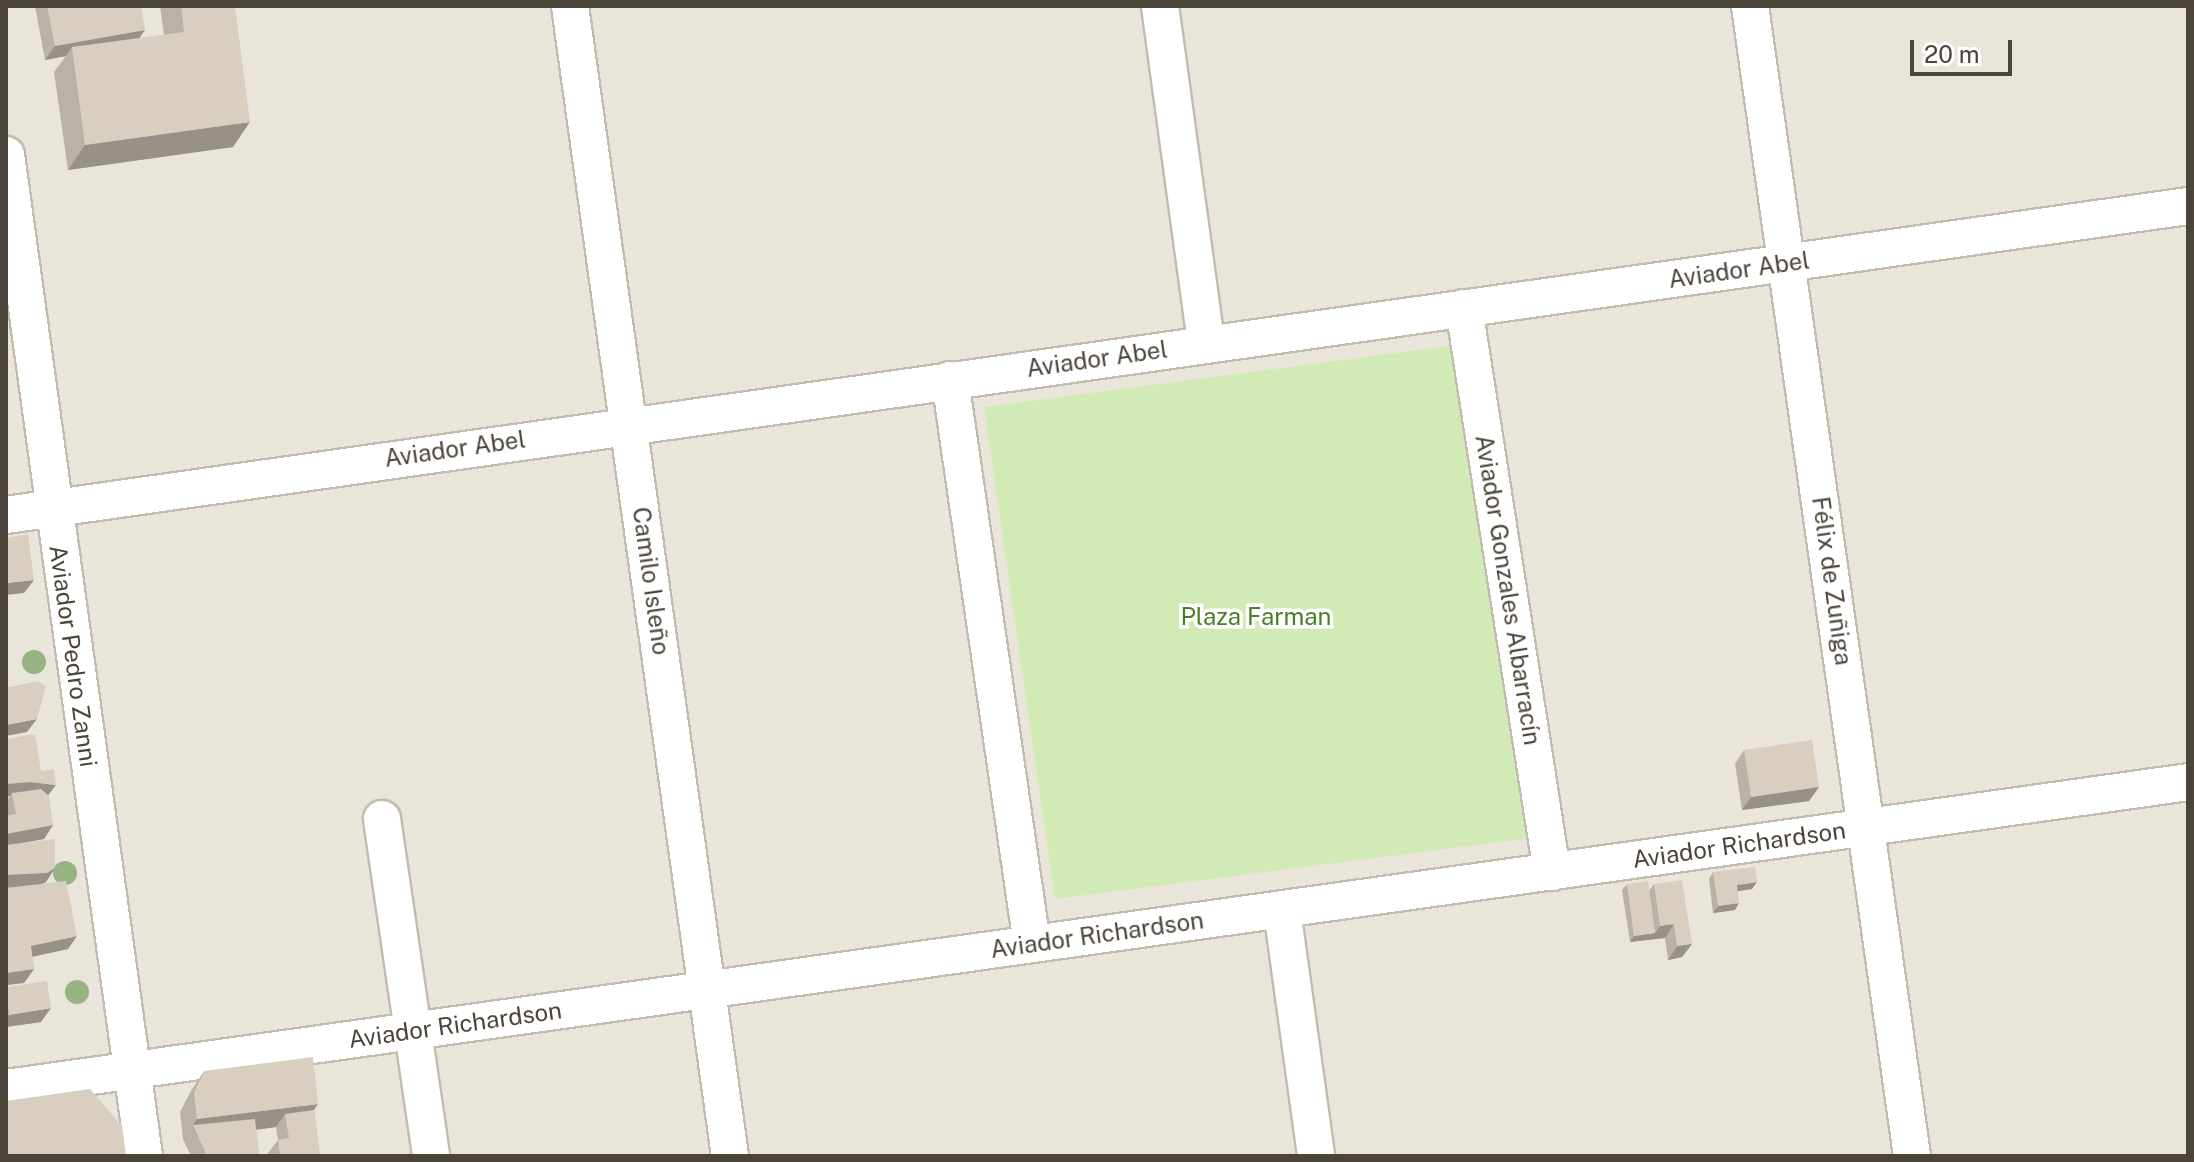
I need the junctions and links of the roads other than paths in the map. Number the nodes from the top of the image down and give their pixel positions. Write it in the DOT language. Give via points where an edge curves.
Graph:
graph roads {
  1 [pos="570,6"];
  2 [pos="1160,6"];
  3 [pos="1750,6"];
  4 [pos="6,155"];
  5 [pos="2188,206"];
  6 [pos="1787,263"];
  7 [pos="1464,308"];
  8 [pos="1206,343"];
  9 [pos="950,380"];
  10 [pos="629,424"];
  11 [pos="53,508"];
  12 [pos="6,515"];
  13 [pos="2188,782"];
  14 [pos="382,819"];
  15 [pos="1866,827"];
  16 [pos="1552,872"];
  17 [pos="1282,910"];
  18 [pos="1032,944"];
  19 [pos="708,989"];
  20 [pos="413,1031"];
  21 [pos="130,1070"];
  22 [pos="6,1088"];
  23 [pos="144,1156"];
  24 [pos="431,1156"];
  25 [pos="730,1156"];
  26 [pos="1316,1156"];
  27 [pos="1912,1156"];
  1 -- 10 [label="street, Camilo Isleño"];
  2 -- 8 [label="street"];
  3 -- 6 [label="street, Félix de Zuñiga"];
  4 -- 11 [label="street, Aviador Pedro Zanni"];
  5 -- 6 [label="street, Aviador Abel"];
  6 -- 7 [label="street, Aviador Abel"];
  6 -- 15 [label="street, Félix de Zuñiga"];
  7 -- 8 [label="street, Aviador Abel"];
  7 -- 16 [label="street, Aviador Gonzales Albarracín"];
  8 -- 9 [label="street, Aviador Abel"];
  9 -- 10 [label="street, Aviador Abel"];
  9 -- 18 [label="street"];
  10 -- 11 [label="street, Aviador Abel"];
  10 -- 19 [label="street, Camilo Isleño"];
  11 -- 12 [label="street, Aviador Abel"];
  11 -- 21 [label="street, Aviador Pedro Zanni"];
  13 -- 15 [label="street, Aviador Richardson"];
  14 -- 20 [label="street"];
  15 -- 16 [label="street, Aviador Richardson"];
  15 -- 27 [label="street, Félix de Zuñiga"];
  16 -- 17 [label="street, Aviador Richardson"];
  17 -- 18 [label="street, Aviador Richardson"];
  17 -- 26 [label="street"];
  18 -- 19 [label="street, Aviador Richardson"];
  19 -- 20 [label="street, Aviador Richardson"];
  19 -- 25 [label="street, Camilo Isleño"];
  20 -- 21 [label="street, Aviador Richardson"];
  20 -- 24 [label="street"];
  21 -- 22 [label="street, Aviador Richardson"];
  21 -- 23 [label="street, Aviador Pedro Zanni"];
}
